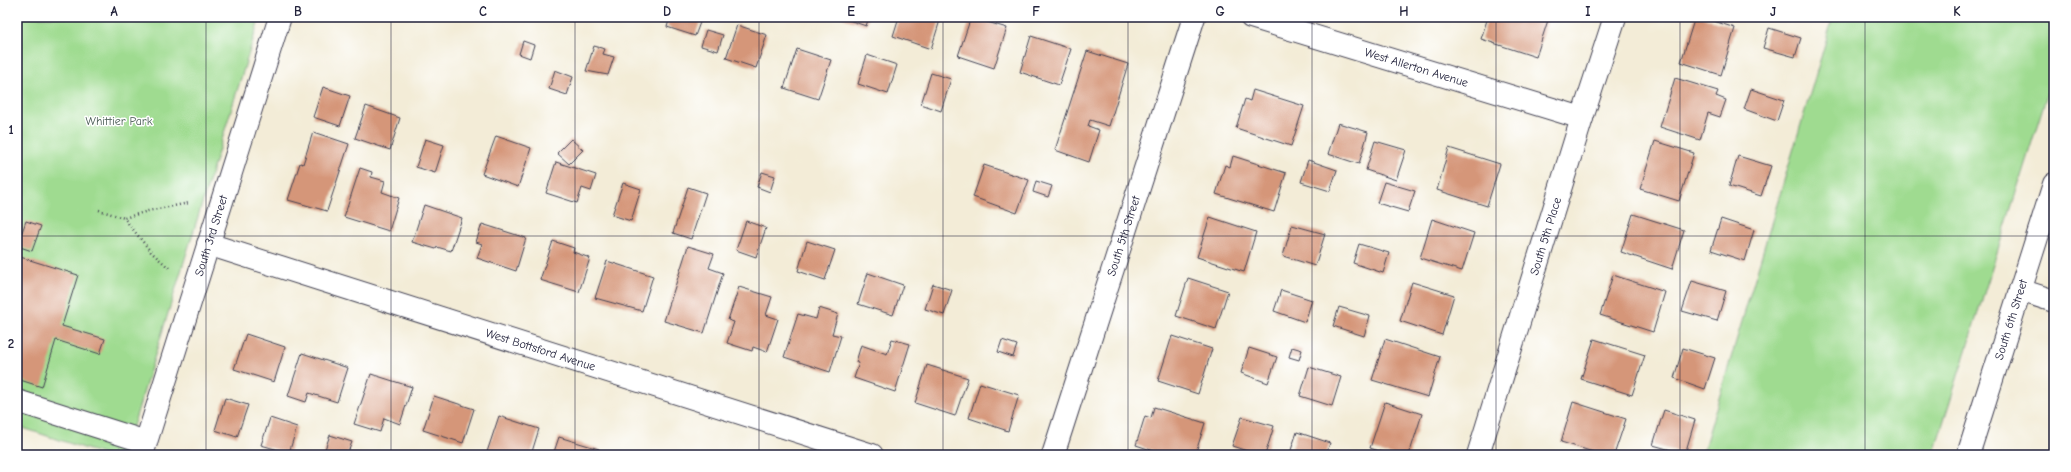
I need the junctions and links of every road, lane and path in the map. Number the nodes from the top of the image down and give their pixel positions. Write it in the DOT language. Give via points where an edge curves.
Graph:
graph roads {
  1 [pos="280,17"];
  2 [pos="1194,17"];
  3 [pos="1251,17"];
  4 [pos="1615,17"];
  5 [pos="1582,118"];
  6 [pos="2054,184"];
  7 [pos="189,203"];
  8 [pos="99,210"];
  9 [pos="124,218"];
  10 [pos="208,244"];
  11 [pos="169,268"];
  12 [pos="2020,290"];
  13 [pos="2054,301"];
  14 [pos="17,401"];
  15 [pos="144,448"];
  16 [pos="872,455"];
  17 [pos="1053,455"];
  18 [pos="1478,455"];
  19 [pos="1968,455"];
  1 -- 10 [label="street, South 3rd Street"];
  2 -- 17 [label="street, South 5th Street"];
  3 -- 5 [label="street, West Allerton Avenue"];
  4 -- 5 [label="street, South 5th Place"];
  5 -- 18 [label="street, South 5th Place"];
  6 -- 12 [label="street, South 6th Street"];
  7 -- 9 [label="path"];
  8 -- 9 [label="path"];
  9 -- 11 [label="path" via="151,252"];
  10 -- 15 [label="street, South 3rd Street"];
  10 -- 16 [label="street, West Bottsford Avenue"];
  12 -- 13 [label="street"];
  12 -- 19 [label="street, South 6th Street"];
  14 -- 15 [label="street"];
}
